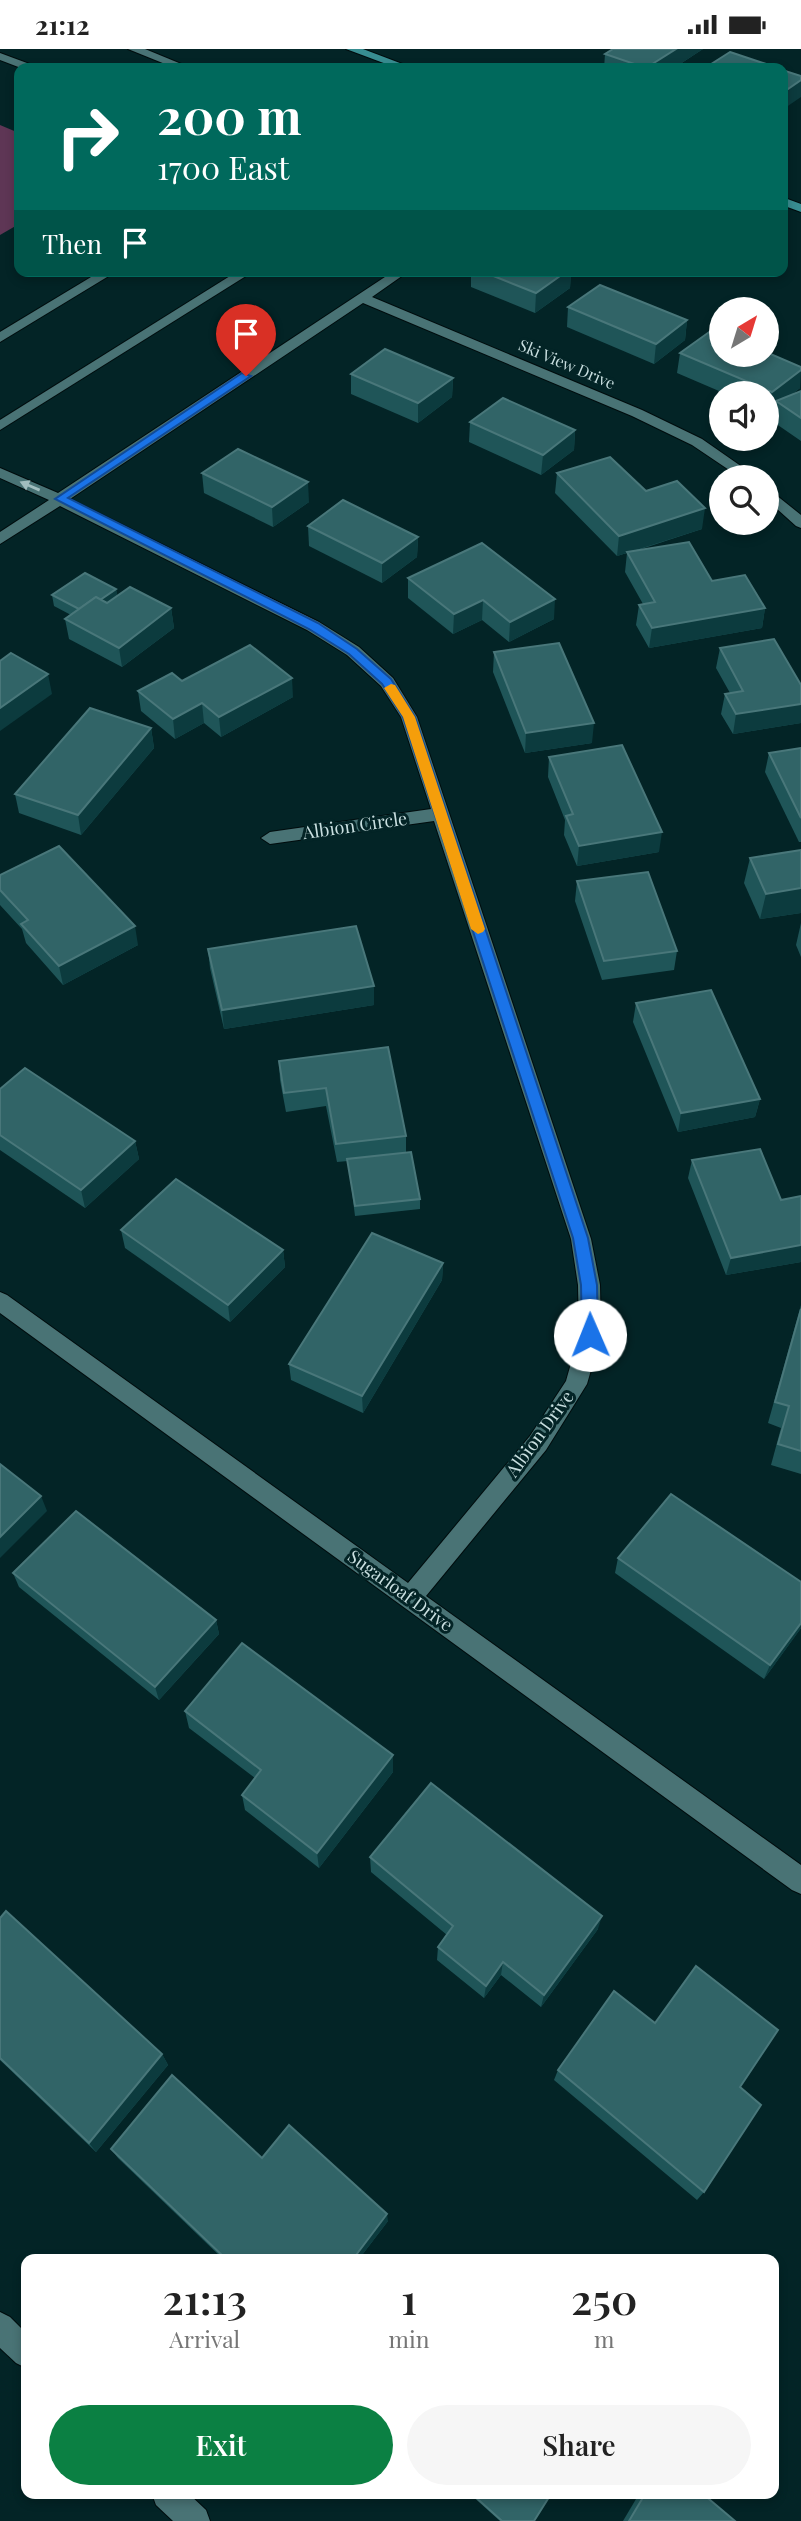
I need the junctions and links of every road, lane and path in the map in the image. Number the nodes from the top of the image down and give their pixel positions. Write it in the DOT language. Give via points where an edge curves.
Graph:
graph roads {
  1 [pos="135,49"];
  2 [pos="352,49"];
  3 [pos="0,56"];
  4 [pos="18,63"];
  5 [pos="172,63"];
  6 [pos="393,63"];
  7 [pos="101,277"];
  8 [pos="238,277"];
  9 [pos="394,277"];
  10 [pos="362,298"];
  11 [pos="0,338"];
  12 [pos="0,426"];
  13 [pos="732,465"];
  14 [pos="0,472"];
  15 [pos="60,499"];
  16 [pos="779,503"];
  17 [pos="801,523"];
  18 [pos="0,539"];
  19 [pos="440,814"];
  20 [pos="270,838"];
  21 [pos="0,1301"];
  22 [pos="410,1598"];
  23 [pos="801,1881"];
  24 [pos="0,2327"];
  25 [pos="21,2348"];
  26 [pos="172,2499"];
  27 [pos="195,2521"];
  1 -- 5 [label="street"];
  2 -- 6 [label="main road"];
  3 -- 4 [label="street"];
  7 -- 11 [label="street"];
  8 -- 12 [label="street"];
  9 -- 10 [label="street"];
  10 -- 13 [label="street, Ski View Drive" via="637,413 697,442"];
  10 -- 15 [label="street"];
  15 -- 14 [label="street, Albion Drive, one-way"];
  15 -- 18 [label="street"];
  15 -- 19 [label="street, Albion Drive" via="313,626 353,651 387,682 409,717"];
  16 -- 17 [label="street"];
  19 -- 20 [label="street, Albion Circle"];
  19 -- 22 [label="street, Albion Drive" via="581,1238 589,1285 590,1335 576,1384 538,1443"];
  21 -- 22 [label="street, Sugarloaf Drive"];
  22 -- 23 [label="street, Sugarloaf Drive"];
  24 -- 25 [label="street"];
  26 -- 27 [label="street"];
}
